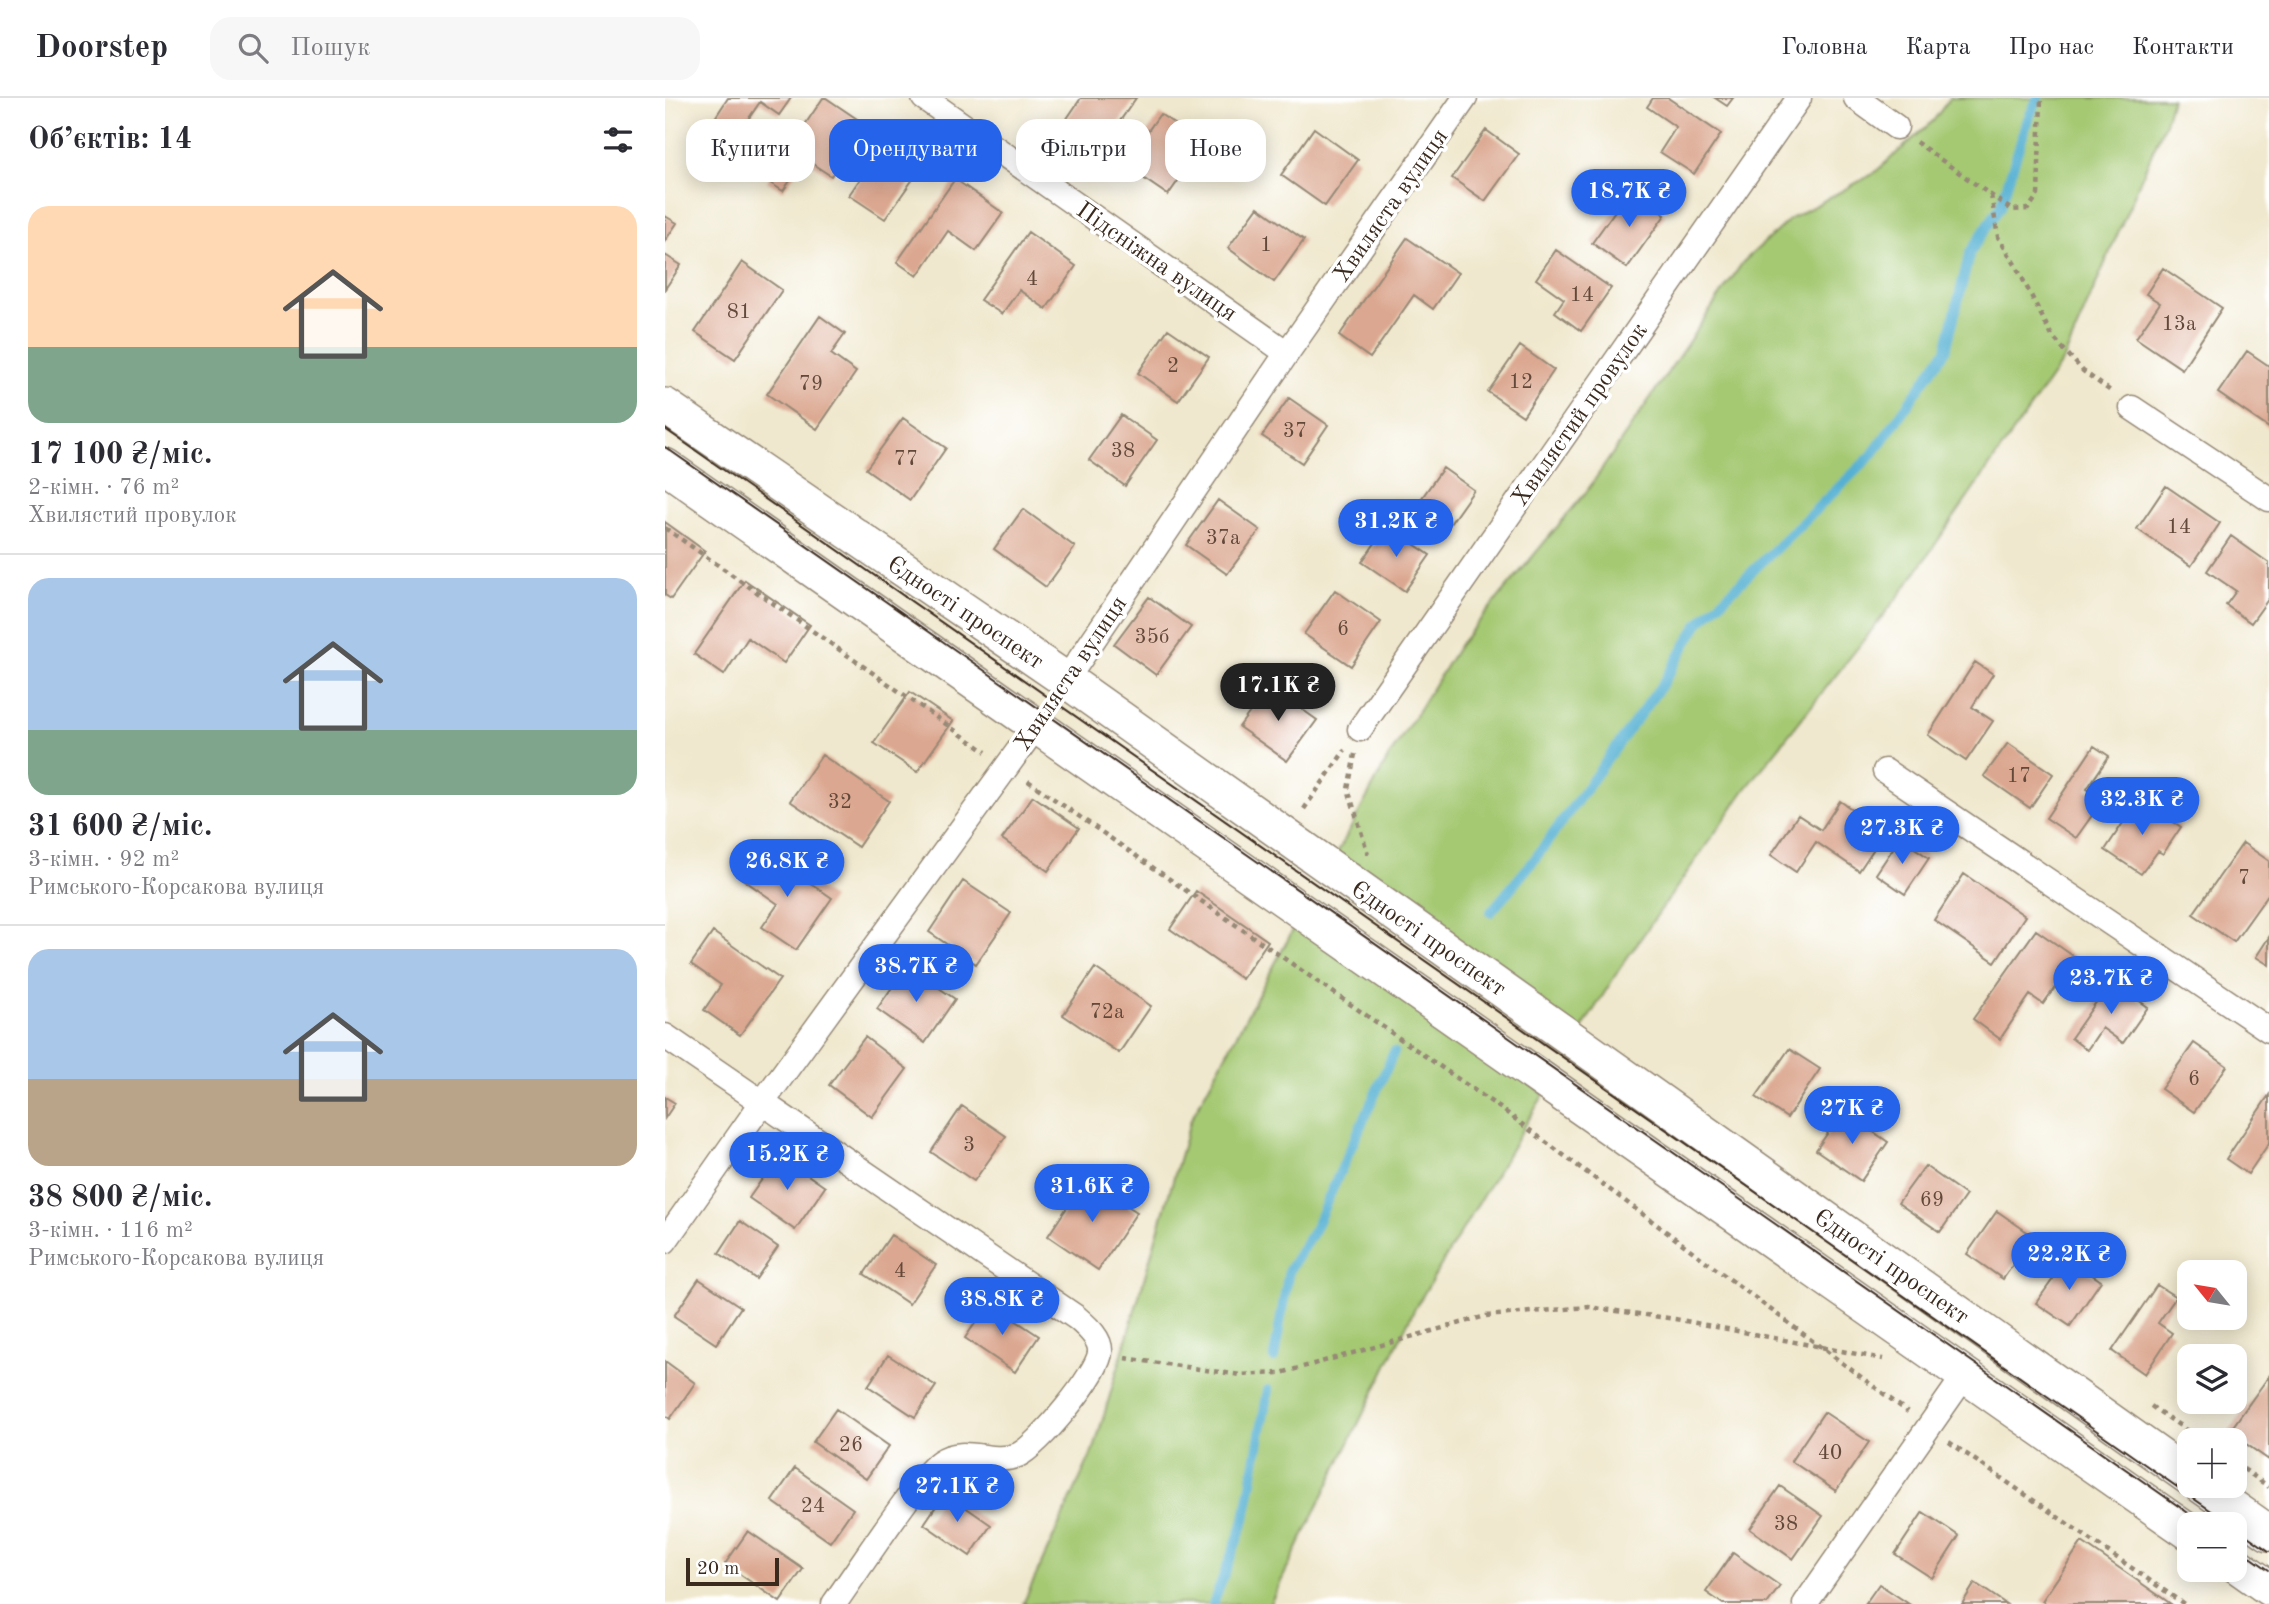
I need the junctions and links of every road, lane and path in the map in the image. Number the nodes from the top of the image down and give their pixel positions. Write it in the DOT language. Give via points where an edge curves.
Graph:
graph roads {
  1 [pos="924,98"];
  2 [pos="1465,98"];
  3 [pos="1799,98"];
  4 [pos="1856,98"];
  5 [pos="2041,98"];
  6 [pos="1896,127"];
  7 [pos="1991,195"];
  8 [pos="1287,353"];
  9 [pos="665,406"];
  10 [pos="2132,408"];
  11 [pos="665,466"];
  12 [pos="2269,499"];
  13 [pos="665,528"];
  14 [pos="1066,680"];
  15 [pos="1037,725"];
  16 [pos="1360,729"];
  17 [pos="1007,766"];
  18 [pos="1885,771"];
  19 [pos="1299,816"];
  20 [pos="1372,865"];
  21 [pos="2269,1030"];
  22 [pos="665,1036"];
  23 [pos="762,1103"];
  24 [pos="665,1241"];
  25 [pos="1100,1350"];
  26 [pos="1886,1360"];
  27 [pos="1965,1375"];
  28 [pos="1928,1427"];
  29 [pos="2177,1468"];
  30 [pos="2247,1471"];
  31 [pos="2269,1487"];
  32 [pos="2219,1498"];
  33 [pos="2177,1524"];
  34 [pos="2269,1533"];
  35 [pos="2247,1572"];
  36 [pos="2269,1588"];
  37 [pos="834,1604"];
  38 [pos="1805,1604"];
  39 [pos="2184,1604"];
  1 -- 8 [label="street, Підсніжна вулиця"];
  2 -- 8 [label="street, Хвиляста вулиця"];
  3 -- 16 [label="street, Хвилястий провулок"];
  4 -- 6 [label="street"];
  5 -- 7 [label="path" via="2038,195 2028,209 2012,210"];
  6 -- 7 [label="path"];
  7 -- 10 [label="path" via="1998,237 2052,335 2083,371"];
  8 -- 14 [label="street, Хвиляста вулиця"];
  9 -- 14 [label="main road, Єдності проспект"];
  10 -- 12 [label="street"];
  11 -- 15 [label="main road, Єдності проспект"];
  13 -- 17 [label="path"];
  14 -- 15 [label="main road, Хвиляста вулиця"];
  14 -- 29 [label="main road, Єдності проспект"];
  15 -- 17 [label="street, Хвиляста вулиця"];
  15 -- 27 [label="main road, Єдності проспект"];
  16 -- 19 [label="path"];
  16 -- 20 [label="path" via="1348,789"];
  17 -- 23 [label="street, Хвиляста вулиця"];
  17 -- 28 [label="path" via="1503,1110"];
  18 -- 21 [label="street"];
  22 -- 23 [label="street"];
  23 -- 24 [label="street, Хвиляста вулиця"];
  23 -- 25 [label="street" via="1077,1318"];
  25 -- 26 [label="path" via="1240,1375 1281,1373 1486,1317 1588,1307"];
  25 -- 37 [label="street" via="1095,1370 1033,1446 1007,1458 960,1454 940,1462 898,1511"];
  27 -- 28 [label="street"];
  27 -- 33 [label="main road, Єдності проспект"];
  28 -- 38 [label="street"];
  28 -- 39 [label="path"];
  30 -- 31 [label="path"];
  32 -- 34 [label="main road"];
  35 -- 36 [label="main road"];
}
